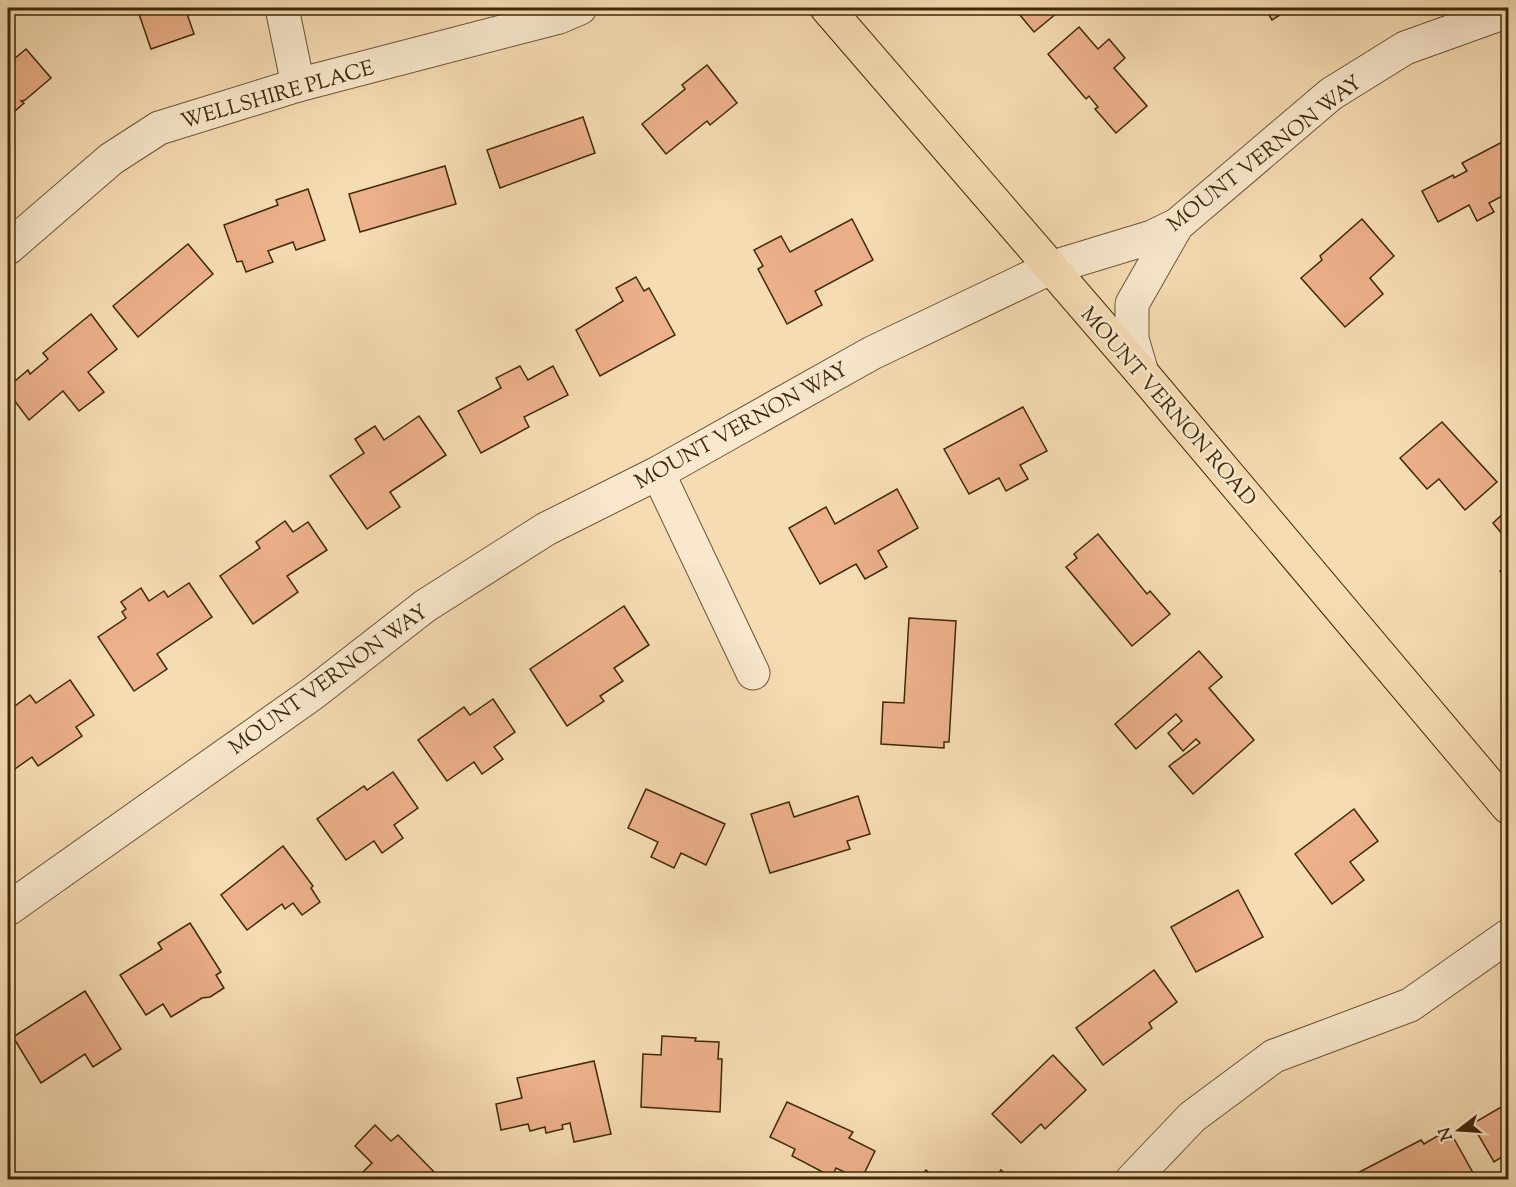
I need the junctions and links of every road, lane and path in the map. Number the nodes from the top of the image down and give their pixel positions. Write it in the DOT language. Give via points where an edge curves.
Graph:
graph roads {
  1 [pos="282,8"];
  2 [pos="580,8"];
  3 [pos="827,8"];
  4 [pos="1509,11"];
  5 [pos="298,85"];
  6 [pos="1177,225"];
  7 [pos="8,248"];
  8 [pos="1050,268"];
  9 [pos="1142,372"];
  10 [pos="658,473"];
  11 [pos="753,673"];
  12 [pos="1509,807"];
  13 [pos="8,909"];
  14 [pos="1509,936"];
  15 [pos="1132,1179"];
  1 -- 5 [label="street"];
  2 -- 5 [label="street, WELLSHIRE PLACE" via="559,17"];
  3 -- 8 [label="main road, MOUNT VERNON ROAD"];
  4 -- 6 [label="street, MOUNT VERNON WAY" via="1405,48 1341,89"];
  5 -- 7 [label="street, WELLSHIRE PLACE" via="159,128 111,159"];
  6 -- 8 [label="street, MOUNT VERNON WAY" via="1152,237"];
  6 -- 9 [label="street" via="1132,304 1132,339"];
  8 -- 9 [label="main road, MOUNT VERNON ROAD"];
  8 -- 10 [label="street, MOUNT VERNON WAY" via="872,353"];
  9 -- 12 [label="main road, MOUNT VERNON ROAD"];
  10 -- 11 [label="street"];
  10 -- 13 [label="street, MOUNT VERNON WAY" via="546,530 425,606 312,694"];
  14 -- 15 [label="street" via="1410,1005 1274,1056 1192,1118"];
}
